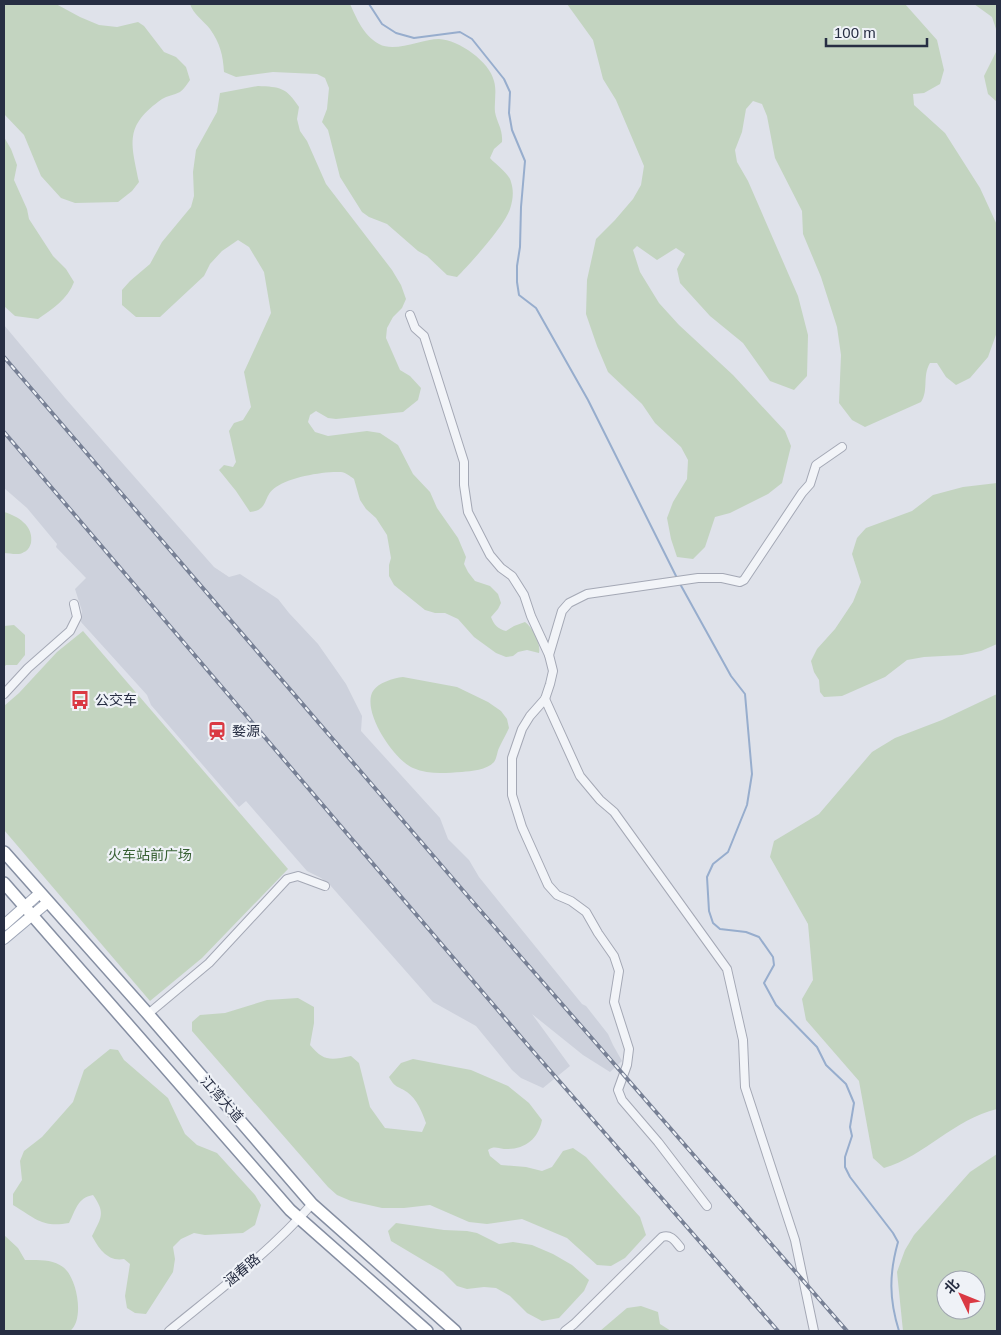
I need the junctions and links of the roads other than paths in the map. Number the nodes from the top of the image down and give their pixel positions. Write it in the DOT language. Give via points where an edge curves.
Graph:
graph roads {
  1 [pos="410,315"];
  2 [pos="842,447"];
  3 [pos="74,604"];
  4 [pos="549,655"];
  5 [pos="4,694"];
  6 [pos="545,699"];
  7 [pos="4,852"];
  8 [pos="4,883"];
  9 [pos="325,886"];
  10 [pos="40,893"];
  11 [pos="48,902"];
  12 [pos="28,912"];
  13 [pos="4,925"];
  14 [pos="4,940"];
  15 [pos="148,1014"];
  16 [pos="312,1204"];
  17 [pos="707,1206"];
  18 [pos="300,1218"];
  19 [pos="680,1247"];
  20 [pos="169,1331"];
  21 [pos="427,1331"];
  22 [pos="455,1331"];
  23 [pos="565,1331"];
  24 [pos="814,1331"];
  1 -- 4 [label="street" via="415,328 424,336 464,462 468,512 490,556 512,576 524,595"];
  2 -- 4 [label="street" via="816,465 810,484 744,580 698,578 587,594 569,603 562,611"];
  3 -- 5 [label="street" via="77,617 70,631"];
  4 -- 6 [label="street" via="553,671"];
  6 -- 17 [label="street" via="522,729 512,758 512,795 516,809 548,884 558,895 586,912 614,956 619,971 614,1002 629,1049 628,1065 618,1090 622,1100"];
  6 -- 24 [label="street" via="580,776 614,812 727,970 743,1040 745,1087 796,1240"];
  7 -- 10 [label="highway, 江湾大道"];
  8 -- 12 [label="highway, 江湾大道"];
  9 -- 15 [label="street" via="298,876 287,879 210,963"];
  10 -- 11 [label="highway, 江湾大道"];
  10 -- 12 [label="main road"];
  11 -- 12 [label="main road"];
  11 -- 15 [label="highway, 江湾大道"];
  12 -- 13 [label="main road"];
  12 -- 14 [label="main road"];
  12 -- 18 [label="highway, 江湾大道"];
  15 -- 16 [label="highway, 江湾大道"];
  16 -- 18 [label="street, 涵春路"];
  16 -- 22 [label="highway, 江湾大道"];
  18 -- 20 [label="street, 涵春路"];
  18 -- 21 [label="highway, 江湾大道"];
  19 -- 23 [label="street" via="672,1238 662,1237"];
}
